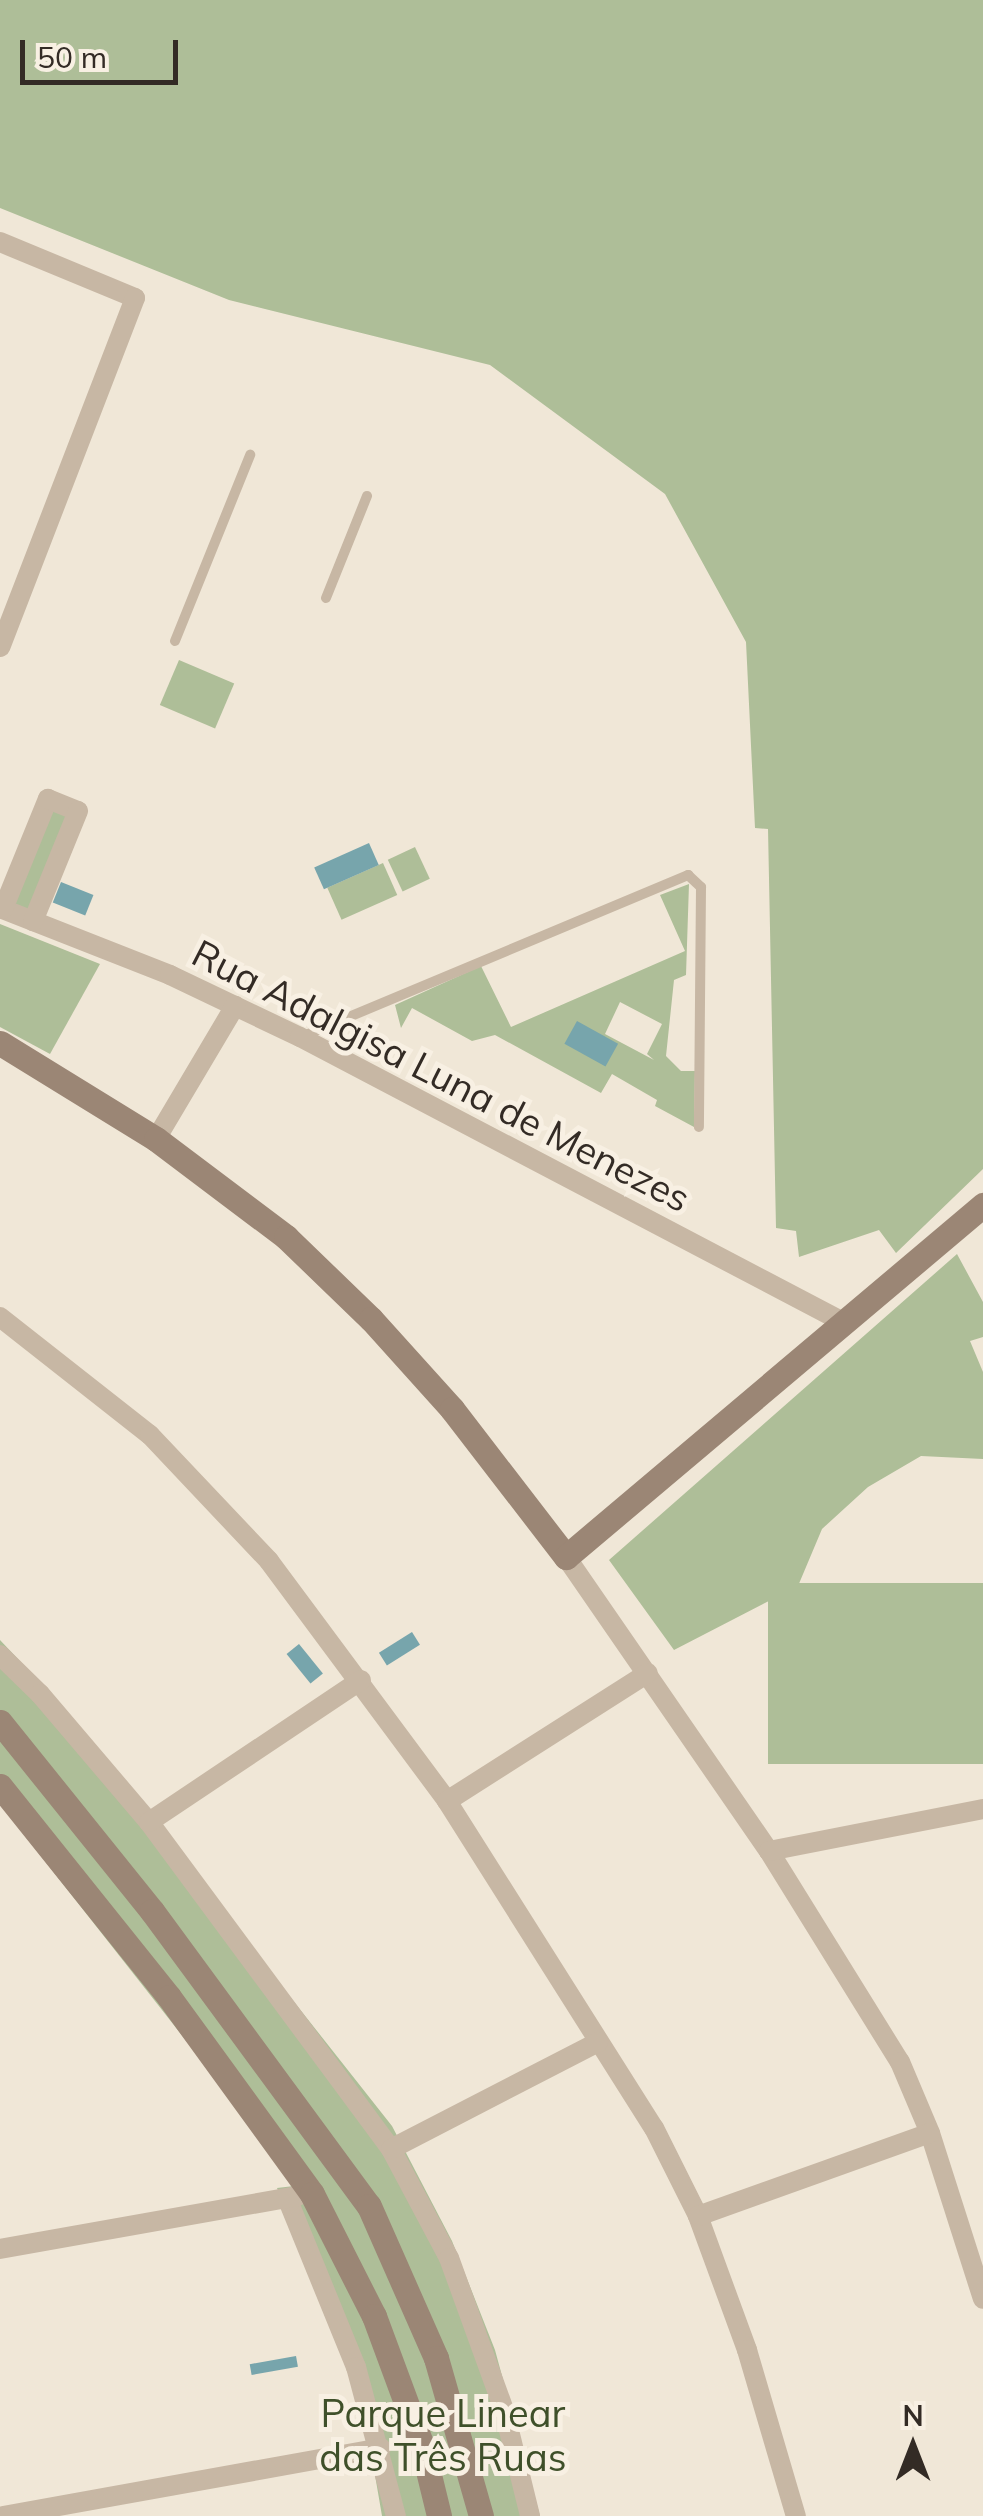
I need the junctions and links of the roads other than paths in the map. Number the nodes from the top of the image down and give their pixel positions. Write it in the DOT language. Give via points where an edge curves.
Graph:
graph roads {
  1 [pos="0,242"];
  2 [pos="250,455"];
  3 [pos="367,496"];
  4 [pos="326,598"];
  5 [pos="175,641"];
  6 [pos="0,647"];
  7 [pos="1,909"];
  8 [pos="34,921"];
  9 [pos="236,1006"];
  10 [pos="300,1037"];
  11 [pos="0,1044"];
  12 [pos="699,1128"];
  13 [pos="156,1138"];
  14 [pos="983,1205"];
  15 [pos="0,1318"];
  16 [pos="843,1322"];
  17 [pos="566,1557"];
  18 [pos="0,1655"];
  19 [pos="648,1672"];
  20 [pos="361,1680"];
  21 [pos="0,1722"];
  22 [pos="0,1786"];
  23 [pos="447,1801"];
  24 [pos="983,1809"];
  25 [pos="149,1822"];
  26 [pos="769,1851"];
  27 [pos="598,2042"];
  28 [pos="930,2133"];
  29 [pos="391,2149"];
  30 [pos="300,2196"];
  31 [pos="698,2216"];
  32 [pos="0,2249"];
  33 [pos="983,2298"];
  34 [pos="381,2448"];
  35 [pos="2,2516"];
  36 [pos="396,2516"];
  37 [pos="439,2516"];
  38 [pos="481,2516"];
  39 [pos="530,2516"];
  40 [pos="796,2516"];
  1 -- 6 [label="street" via="135,298"];
  2 -- 5 [label="lane"];
  3 -- 4 [label="lane"];
  7 -- 8 [label="street, Rua Adalgisa Luna de Menezes"];
  7 -- 8 [label="street" via="48,798 78,811"];
  8 -- 9 [label="street, Rua Adalgisa Luna de Menezes"];
  9 -- 10 [label="street, Rua Adalgisa Luna de Menezes"];
  9 -- 13 [label="street"];
  10 -- 12 [label="lane" via="688,875 701,887"];
  10 -- 16 [label="street, Rua Adalgisa Luna de Menezes"];
  11 -- 13 [label="main road"];
  13 -- 17 [label="main road" via="286,1237 370,1318 452,1409"];
  14 -- 16 [label="main road"];
  15 -- 20 [label="street" via="150,1436 269,1561"];
  16 -- 17 [label="main road"];
  17 -- 19 [label="street"];
  18 -- 25 [label="street"];
  19 -- 23 [label="street"];
  19 -- 26 [label="street"];
  20 -- 23 [label="street"];
  20 -- 25 [label="street"];
  21 -- 38 [label="main road" via="152,1911 369,2206 436,2358"];
  22 -- 30 [label="main road" via="169,1996"];
  23 -- 27 [label="street"];
  24 -- 26 [label="street"];
  25 -- 29 [label="street"];
  26 -- 28 [label="street" via="900,2062"];
  27 -- 29 [label="street"];
  27 -- 31 [label="street" via="654,2128"];
  28 -- 31 [label="street"];
  28 -- 33 [label="street"];
  29 -- 39 [label="street" via="449,2258 504,2410"];
  30 -- 32 [label="street"];
  30 -- 34 [label="street"];
  30 -- 37 [label="main road" via="344,2247 374,2316 422,2446"];
  31 -- 40 [label="street"];
  34 -- 35 [label="street"];
  34 -- 36 [label="street"];
}
